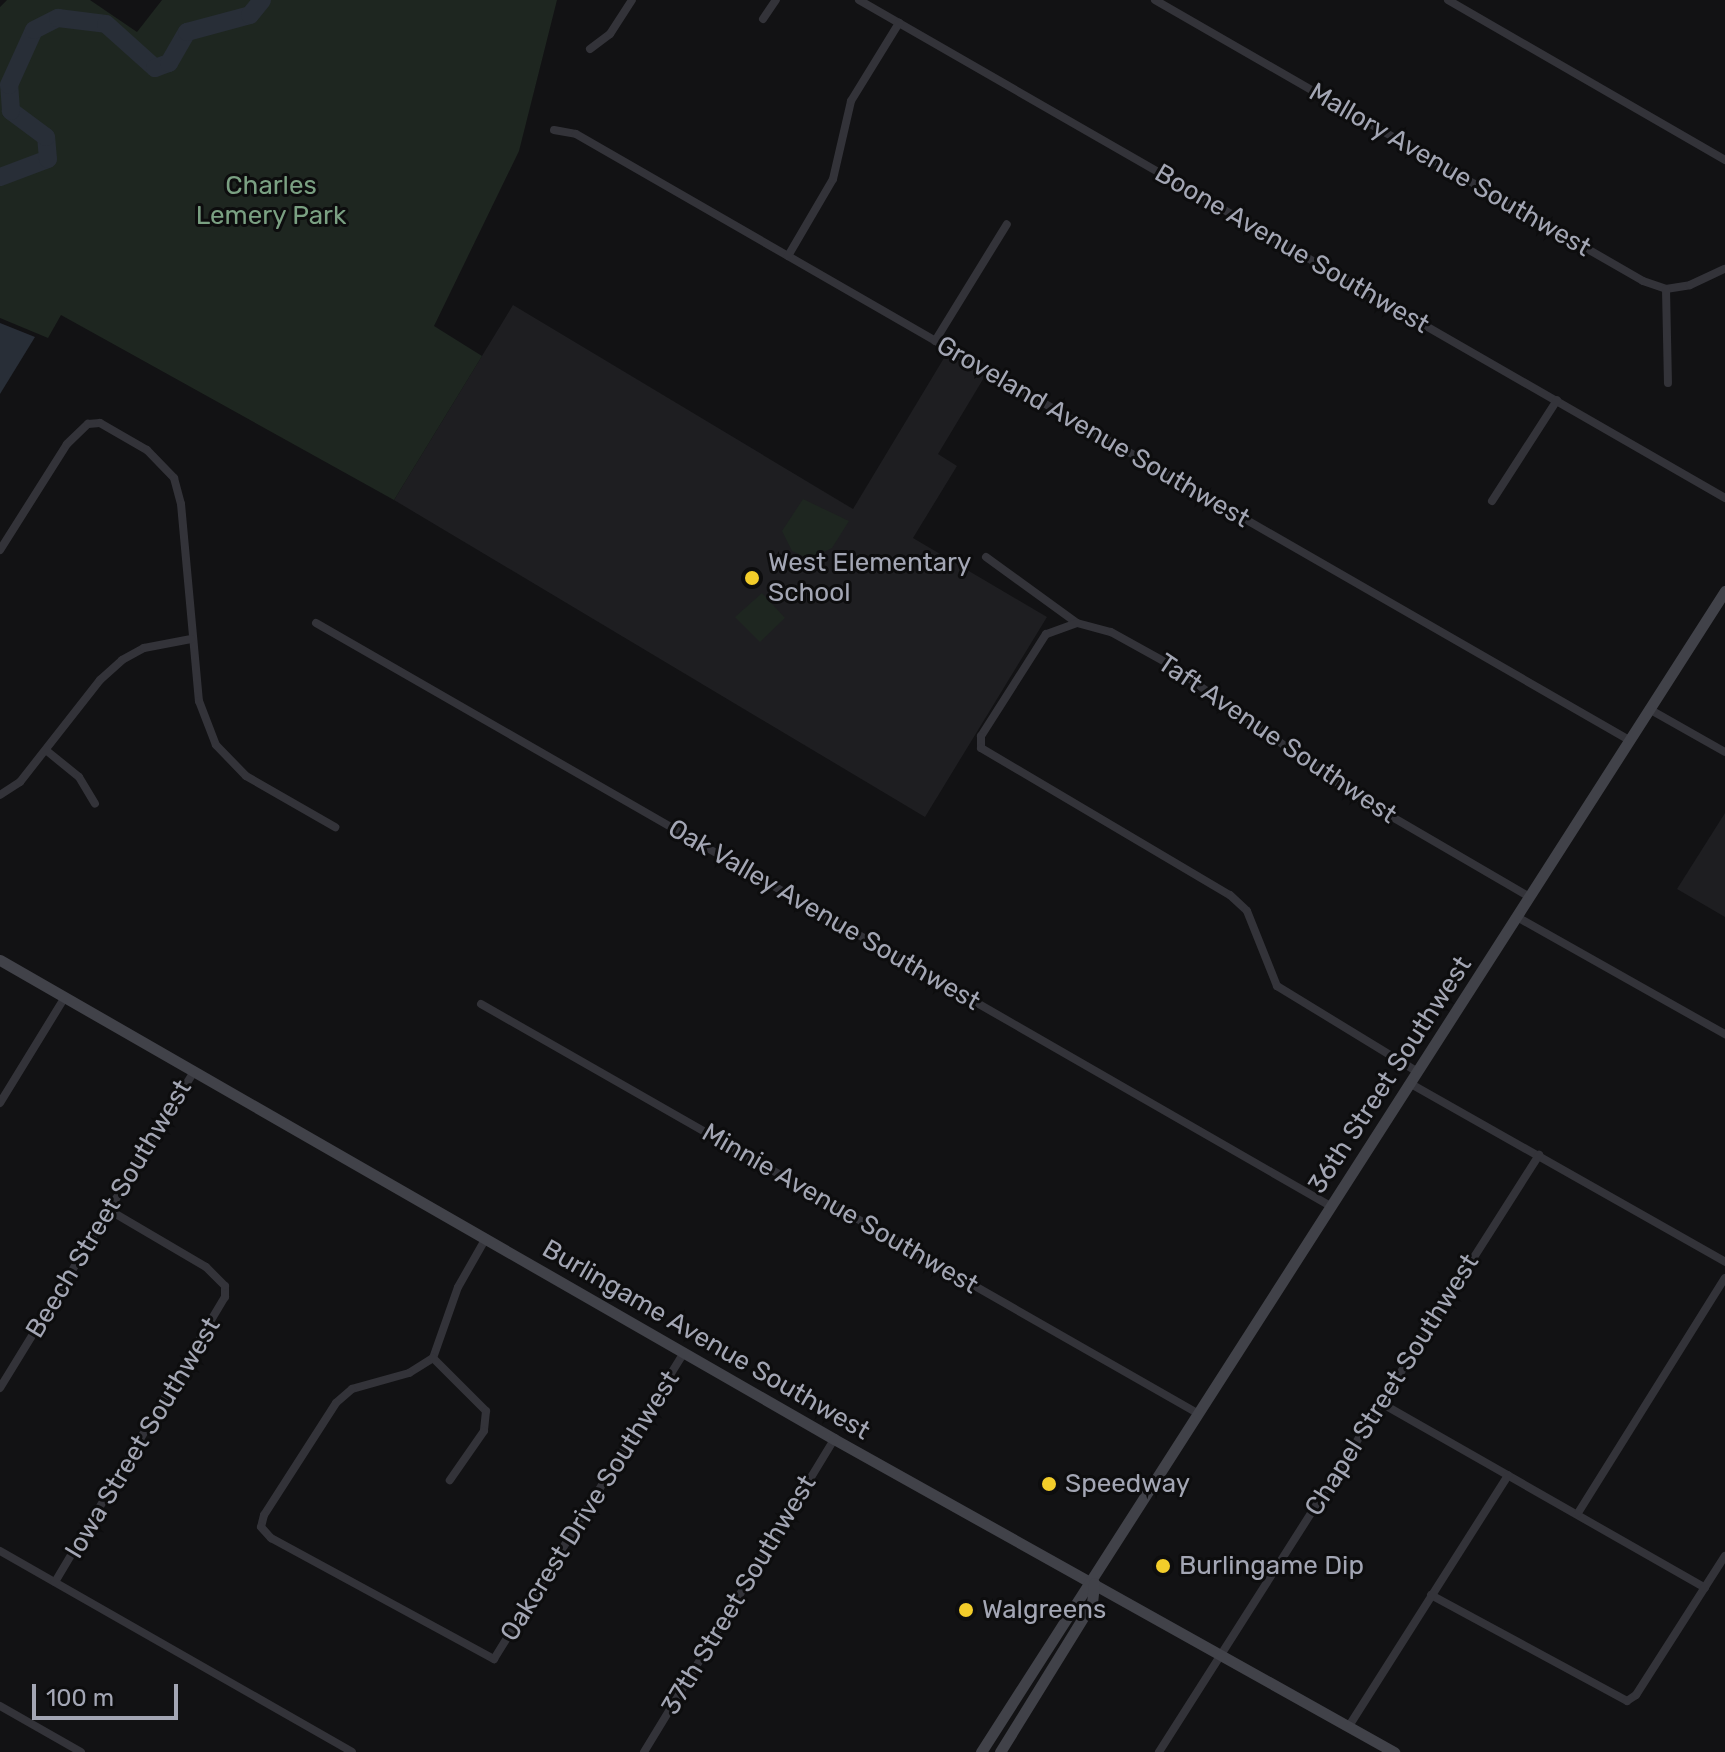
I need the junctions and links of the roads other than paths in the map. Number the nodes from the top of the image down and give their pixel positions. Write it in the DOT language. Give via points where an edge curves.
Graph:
graph roads {
  1 [pos="632,0"];
  2 [pos="776,0"];
  3 [pos="859,0"];
  4 [pos="1155,0"];
  5 [pos="1448,0"];
  6 [pos="763,19"];
  7 [pos="899,23"];
  8 [pos="590,49"];
  9 [pos="554,130"];
  10 [pos="1725,160"];
  11 [pos="1007,224"];
  12 [pos="788,256"];
  13 [pos="1725,269"];
  14 [pos="1666,289"];
  15 [pos="935,341"];
  16 [pos="1668,383"];
  17 [pos="1557,400"];
  18 [pos="1725,498"];
  19 [pos="1492,501"];
  20 [pos="0,550"];
  21 [pos="986,557"];
  22 [pos="1725,591"];
  23 [pos="316,623"];
  24 [pos="1077,623"];
  25 [pos="191,639"];
  26 [pos="1649,709"];
  27 [pos="1629,740"];
  28 [pos="47,751"];
  29 [pos="1725,752"];
  30 [pos="0,795"];
  31 [pos="95,804"];
  32 [pos="335,827"];
  33 [pos="1530,897"];
  34 [pos="1517,917"];
  35 [pos="0,960"];
  36 [pos="65,997"];
  37 [pos="481,1004"];
  38 [pos="1725,1034"];
  39 [pos="194,1071"];
  40 [pos="1418,1072"];
  41 [pos="1411,1084"];
  42 [pos="0,1103"];
  43 [pos="1539,1155"];
  44 [pos="1332,1207"];
  45 [pos="109,1210"];
  46 [pos="486,1238"];
  47 [pos="1725,1262"];
  48 [pos="1725,1278"];
  49 [pos="684,1352"];
  50 [pos="433,1358"];
  51 [pos="0,1388"];
  52 [pos="1381,1403"];
  53 [pos="1199,1414"];
  54 [pos="834,1439"];
  55 [pos="1508,1475"];
  56 [pos="450,1480"];
  57 [pos="1578,1513"];
  58 [pos="0,1551"];
  59 [pos="1725,1556"];
  60 [pos="55,1582"];
  61 [pos="1094,1583"];
  62 [pos="1705,1588"];
  63 [pos="1431,1595"];
  64 [pos="1220,1656"];
  65 [pos="1018,1694"];
  66 [pos="0,1706"];
  67 [pos="1349,1726"];
  68 [pos="1003,1747"];
  69 [pos="80,1752"];
  70 [pos="352,1752"];
  71 [pos="644,1752"];
  72 [pos="981,1752"];
  73 [pos="1159,1752"];
  74 [pos="1394,1752"];
  1 -- 8 [label="street" via="610,34"];
  2 -- 6 [label="street"];
  3 -- 7 [label="street, Boone Avenue Southwest"];
  4 -- 14 [label="street, Mallory Avenue Southwest" via="1643,281"];
  5 -- 10 [label="street"];
  7 -- 12 [label="street" via="851,101 833,179"];
  7 -- 17 [label="street, Boone Avenue Southwest"];
  9 -- 12 [label="street, Groveland Avenue Southwest" via="576,134"];
  11 -- 15 [label="street"];
  12 -- 15 [label="street, Groveland Avenue Southwest"];
  13 -- 14 [label="street"];
  14 -- 16 [label="street"];
  15 -- 27 [label="street, Groveland Avenue Southwest"];
  17 -- 18 [label="street, Boone Avenue Southwest"];
  17 -- 19 [label="street"];
  20 -- 25 [label="street" via="67,444 88,424 100,423 147,450 174,478 181,504"];
  21 -- 24 [label="street, Taft Avenue Southwest"];
  22 -- 26 [label="street, 36th Street Southwest"];
  23 -- 44 [label="street, Oak Valley Avenue Southwest"];
  24 -- 33 [label="street, Taft Avenue Southwest" via="1111,632 1167,663 1358,797"];
  24 -- 40 [label="street" via="1046,634 980,743 991,757 1230,895 1247,911 1277,986"];
  25 -- 28 [label="street" via="144,648 122,660 100,680"];
  25 -- 32 [label="street" via="199,701 216,745 246,776"];
  26 -- 27 [label="street, 36th Street Southwest"];
  26 -- 29 [label="street"];
  27 -- 33 [label="street, 36th Street Southwest"];
  28 -- 30 [label="street" via="20,782"];
  28 -- 31 [label="street" via="79,777"];
  33 -- 34 [label="street, 36th Street Southwest"];
  34 -- 38 [label="street"];
  34 -- 40 [label="street, 36th Street Southwest"];
  35 -- 36 [label="street, Burlingame Avenue Southwest"];
  36 -- 39 [label="street, Burlingame Avenue Southwest"];
  36 -- 42 [label="street"];
  37 -- 53 [label="street, Minnie Avenue Southwest"];
  39 -- 45 [label="street, Beech Street Southwest"];
  39 -- 46 [label="street, Burlingame Avenue Southwest"];
  40 -- 41 [label="street, 36th Street Southwest"];
  41 -- 43 [label="street"];
  41 -- 44 [label="street, 36th Street Southwest"];
  43 -- 47 [label="street"];
  43 -- 52 [label="street, Chapel Street Southwest"];
  44 -- 53 [label="street, 36th Street Southwest"];
  45 -- 51 [label="street, Beech Street Southwest"];
  45 -- 60 [label="street, Iowa Street Southwest" via="206,1267 225,1286 225,1297"];
  46 -- 49 [label="street, Burlingame Avenue Southwest"];
  46 -- 50 [label="street" via="458,1287"];
  48 -- 57 [label="street"];
  49 -- 50 [label="street, Oakcrest Drive Southwest" via="494,1659 271,1538 261,1527 336,1403 352,1389 409,1373"];
  49 -- 54 [label="street, Burlingame Avenue Southwest"];
  50 -- 56 [label="street" via="486,1411 484,1431"];
  52 -- 55 [label="street"];
  52 -- 64 [label="street, Chapel Street Southwest"];
  53 -- 61 [label="street, 36th Street Southwest"];
  54 -- 61 [label="street, Burlingame Avenue Southwest"];
  54 -- 71 [label="street, 37th Street Southwest"];
  55 -- 57 [label="street"];
  55 -- 63 [label="street"];
  57 -- 62 [label="street"];
  58 -- 60 [label="street"];
  59 -- 62 [label="street"];
  60 -- 70 [label="street"];
  61 -- 64 [label="street, Burlingame Avenue Southwest"];
  61 -- 65 [label="street, 36th Street Southwest" via="1078,1595"];
  61 -- 68 [label="street, 36th Street Southwest" via="1092,1603"];
  62 -- 63 [label="street" via="1627,1701"];
  63 -- 67 [label="street"];
  64 -- 67 [label="street, Burlingame Avenue Southwest"];
  64 -- 73 [label="street, Chapel Street Southwest"];
  65 -- 68 [label="street" via="1020,1704"];
  65 -- 72 [label="street, 36th Street Southwest"];
  66 -- 69 [label="street"];
  67 -- 74 [label="street, Burlingame Avenue Southwest"];
}
